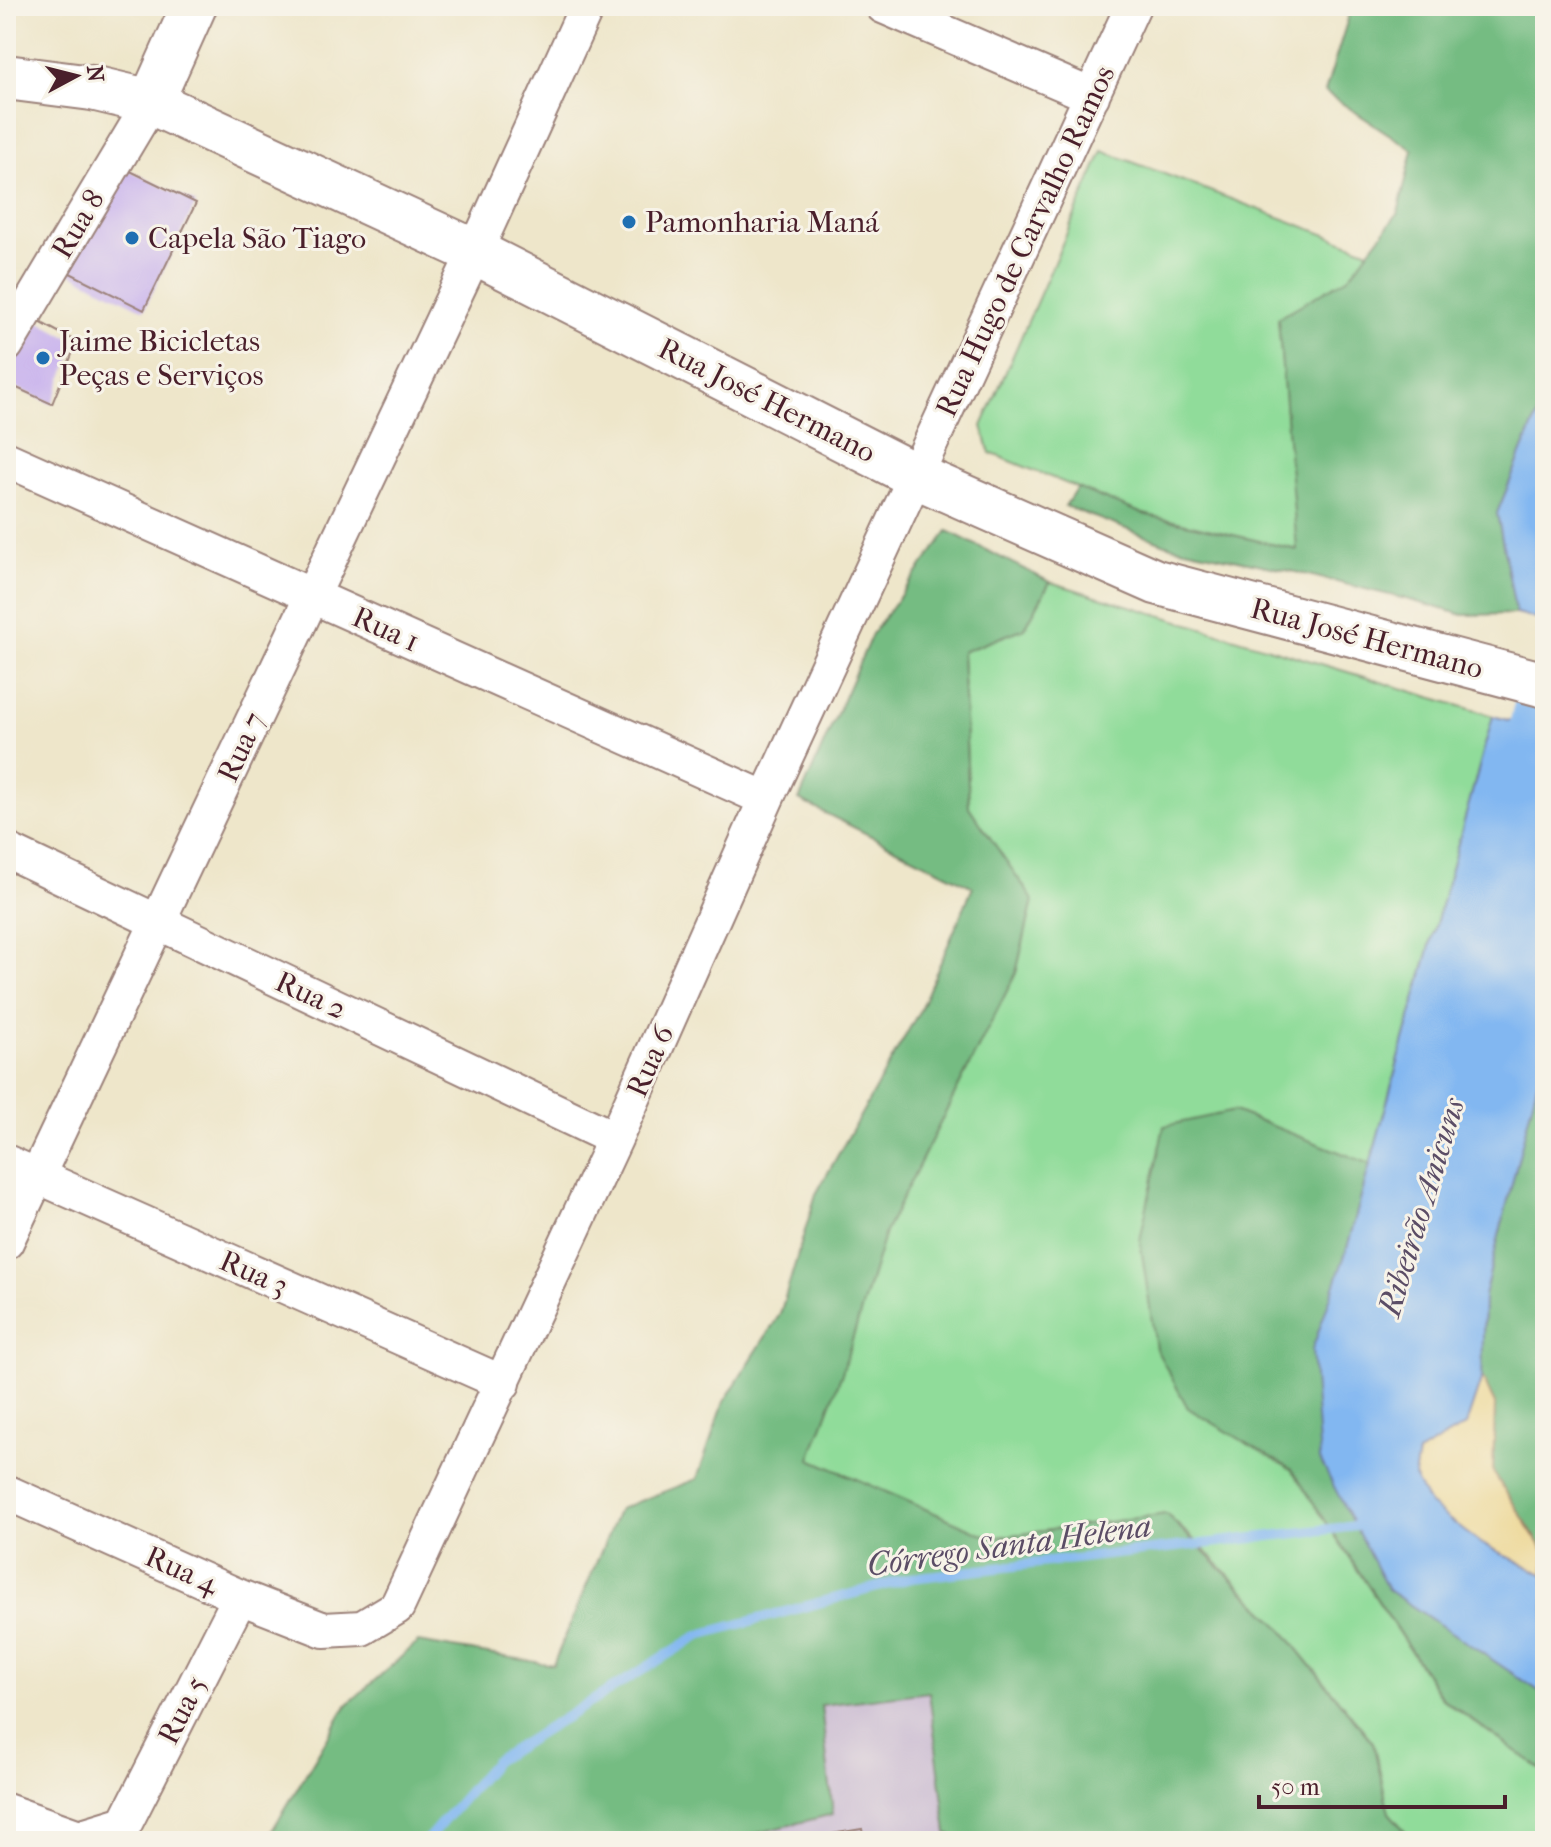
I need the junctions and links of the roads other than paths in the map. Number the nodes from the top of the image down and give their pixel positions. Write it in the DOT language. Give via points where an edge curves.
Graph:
graph roads {
  1 [pos="194,6"];
  2 [pos="587,6"];
  3 [pos="883,6"];
  4 [pos="1133,6"];
  5 [pos="6,77"];
  6 [pos="1092,96"];
  7 [pos="151,102"];
  8 [pos="475,252"];
  9 [pos="6,345"];
  10 [pos="6,459"];
  11 [pos="916,476"];
  12 [pos="312,596"];
  13 [pos="1545,685"];
  14 [pos="766,799"];
  15 [pos="6,850"];
  16 [pos="158,922"];
  17 [pos="615,1139"];
  18 [pos="6,1162"];
  19 [pos="38,1176"];
  20 [pos="6,1242"];
  21 [pos="503,1383"];
  22 [pos="6,1492"];
  23 [pos="240,1597"];
  24 [pos="362,1628"];
  25 [pos="6,1811"];
  1 -- 7 [label="main road"];
  2 -- 8 [label="street, Rua 7"];
  3 -- 6 [label="street"];
  4 -- 6 [label="street, Rua Hugo de Carvalho Ramos"];
  5 -- 7 [label="main road, Rua José Hermano"];
  6 -- 11 [label="street, Rua Hugo de Carvalho Ramos"];
  7 -- 8 [label="main road, Rua José Hermano"];
  7 -- 9 [label="street, Rua 8"];
  8 -- 11 [label="main road, Rua José Hermano"];
  8 -- 12 [label="street, Rua 7"];
  10 -- 12 [label="street, Rua 1"];
  11 -- 13 [label="main road, Rua José Hermano" via="1156,582"];
  11 -- 14 [label="street, Rua 6"];
  12 -- 14 [label="street, Rua 1"];
  12 -- 16 [label="street, Rua 7"];
  14 -- 17 [label="street, Rua 6"];
  15 -- 16 [label="street, Rua 2"];
  16 -- 17 [label="street, Rua 2"];
  16 -- 19 [label="street, Rua 7"];
  17 -- 21 [label="street, Rua 6"];
  18 -- 19 [label="street, Rua 3"];
  19 -- 20 [label="street, Rua 7"];
  19 -- 21 [label="street, Rua 3"];
  21 -- 24 [label="street, Rua 6" via="397,1607"];
  22 -- 23 [label="street, Rua 4"];
  23 -- 24 [label="street, Rua 4" via="324,1630"];
  23 -- 25 [label="street, Rua 5" via="125,1823 79,1837"];
}
